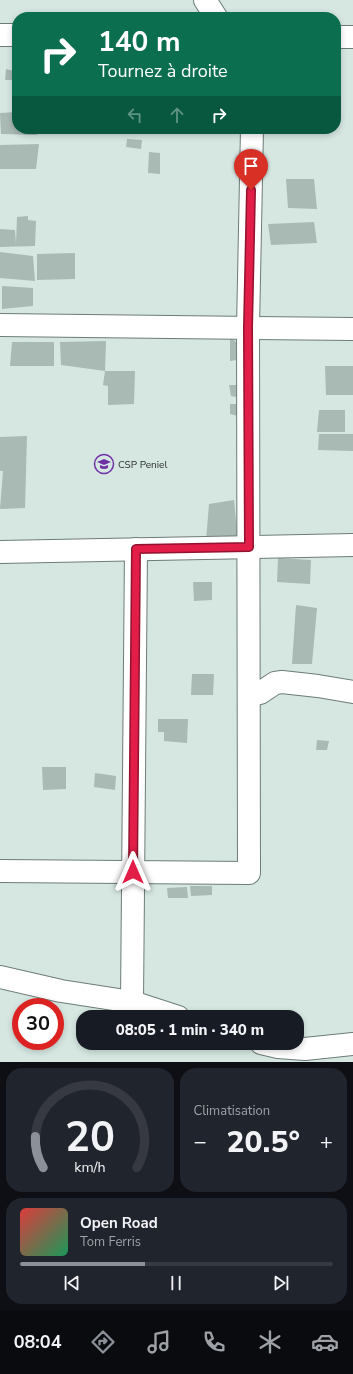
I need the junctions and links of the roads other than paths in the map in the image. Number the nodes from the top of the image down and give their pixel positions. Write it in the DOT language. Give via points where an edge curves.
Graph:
graph roads {
  1 [pos="205,0"];
  2 [pos="213,12"];
  3 [pos="0,35"];
  4 [pos="12,35"];
  5 [pos="341,37"];
  6 [pos="353,37"];
  7 [pos="252,134"];
  8 [pos="0,325"];
  9 [pos="248,328"];
  10 [pos="353,329"];
  11 [pos="353,545"];
  12 [pos="249,547"];
  13 [pos="136,549"];
  14 [pos="0,552"];
  15 [pos="353,692"];
  16 [pos="249,696"];
  17 [pos="0,871"];
  18 [pos="133,872"];
  19 [pos="0,977"];
  20 [pos="132,1002"];
  21 [pos="157,1010"];
  22 [pos="353,1044"];
  23 [pos="304,1049"];
  1 -- 2 [label="street"];
  3 -- 4 [label="street"];
  5 -- 6 [label="street"];
  7 -- 9 [label="street"];
  8 -- 9 [label="street"];
  9 -- 10 [label="street"];
  9 -- 12 [label="street"];
  11 -- 12 [label="street"];
  12 -- 13 [label="street"];
  12 -- 16 [label="street"];
  13 -- 14 [label="street"];
  13 -- 18 [label="street"];
  15 -- 16 [label="street" via="282,682"];
  16 -- 18 [label="street" via="249,873"];
  17 -- 18 [label="street"];
  18 -- 20 [label="street"];
  19 -- 20 [label="street" via="61,991"];
  20 -- 21 [label="street"];
  22 -- 23 [label="street"];
}
